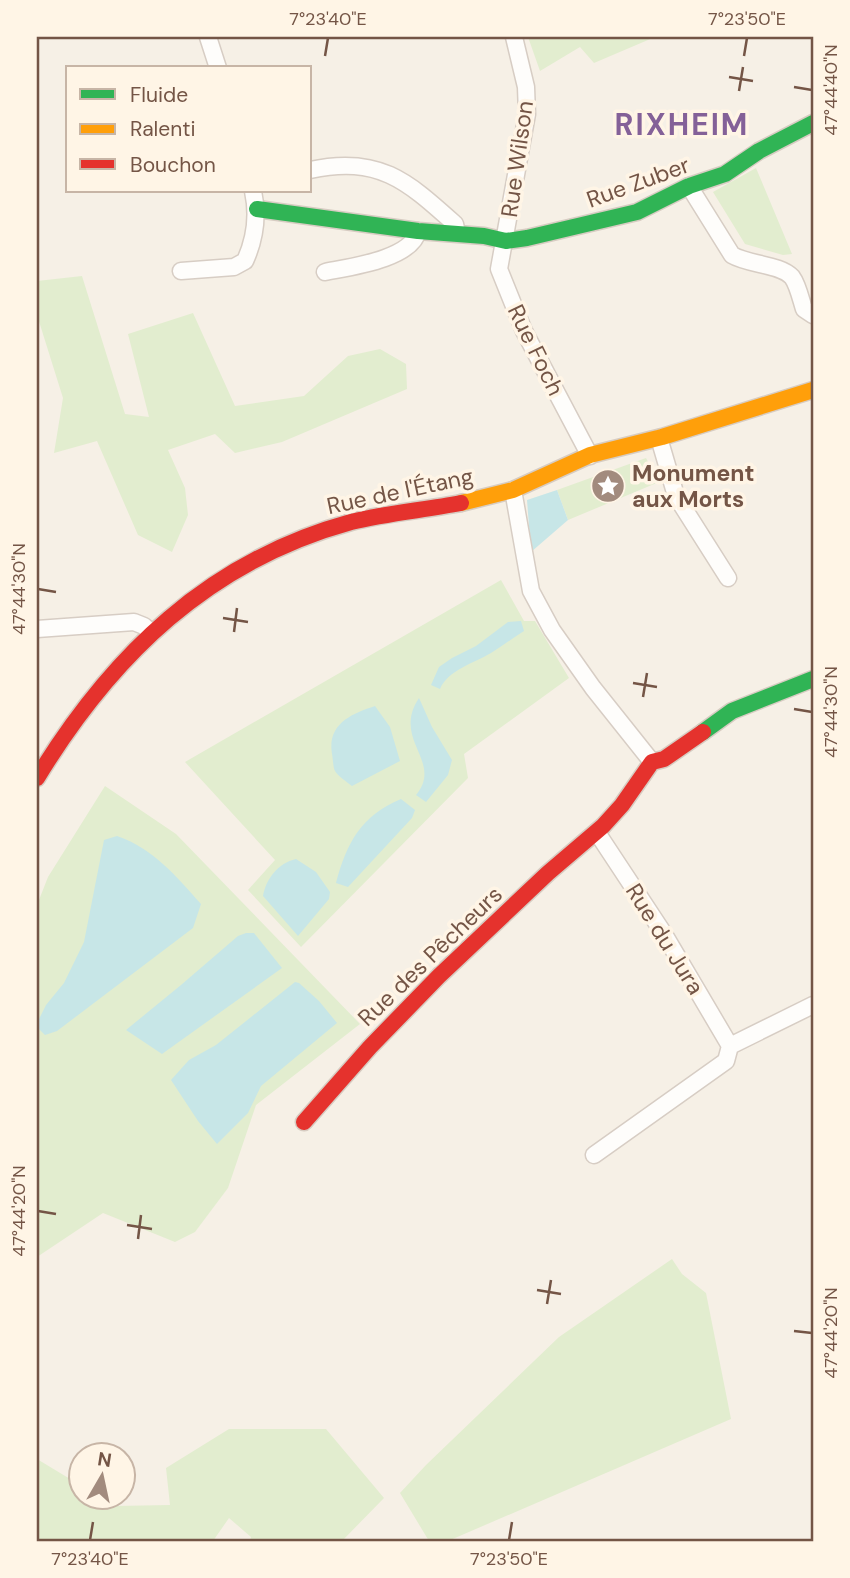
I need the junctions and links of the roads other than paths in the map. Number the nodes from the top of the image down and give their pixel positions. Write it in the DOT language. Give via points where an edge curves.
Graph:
graph roads {
  1 [pos="208,37"];
  2 [pos="514,37"];
  3 [pos="217,66"];
  4 [pos="811,130"];
  5 [pos="312,170"];
  6 [pos="689,187"];
  7 [pos="253,192"];
  8 [pos="257,209"];
  9 [pos="418,231"];
  10 [pos="457,233"];
  11 [pos="506,241"];
  12 [pos="181,271"];
  13 [pos="325,272"];
  14 [pos="813,315"];
  15 [pos="813,390"];
  16 [pos="659,438"];
  17 [pos="590,456"];
  18 [pos="513,490"];
  19 [pos="728,578"];
  20 [pos="37,629"];
  21 [pos="151,633"];
  22 [pos="813,679"];
  23 [pos="652,762"];
  24 [pos="37,778"];
  25 [pos="598,834"];
  26 [pos="813,1005"];
  27 [pos="730,1046"];
  28 [pos="304,1122"];
  29 [pos="594,1155"];
  1 -- 3 [label="street"];
  2 -- 11 [label="street, Rue Wilson" via="527,114"];
  4 -- 6 [label="street, Rue Zuber"];
  5 -- 10 [label="street" via="356,167 402,179 455,224"];
  6 -- 11 [label="street, Rue Zuber" via="610,220"];
  6 -- 14 [label="street" via="732,255 785,271 794,279 804,309"];
  7 -- 8 [label="street"];
  8 -- 9 [label="street"];
  8 -- 12 [label="street" via="245,261 234,267"];
  9 -- 10 [label="street"];
  9 -- 13 [label="street" via="408,248"];
  10 -- 11 [label="street"];
  11 -- 17 [label="street, Rue Foch" via="499,270 503,281"];
  15 -- 16 [label="street, Rue de l'Étang"];
  16 -- 17 [label="street, Rue de l'Étang"];
  16 -- 19 [label="street" via="676,496"];
  17 -- 18 [label="street, Rue de l'Étang"];
  18 -- 21 [label="street, Rue de l'Étang" via="354,521 288,544 236,568"];
  18 -- 23 [label="street" via="531,591 572,659"];
  20 -- 21 [label="street" via="134,622"];
  21 -- 24 [label="street, Rue de l'Étang" via="66,731"];
  22 -- 23 [label="street" via="732,711 664,760"];
  23 -- 25 [label="street, Rue des Pêcheurs"];
  25 -- 27 [label="street, Rue du Jura"];
  25 -- 28 [label="street, Rue des Pêcheurs" via="586,839 457,960 343,1075"];
  26 -- 27 [label="street"];
  27 -- 29 [label="street" via="726,1061"];
}
